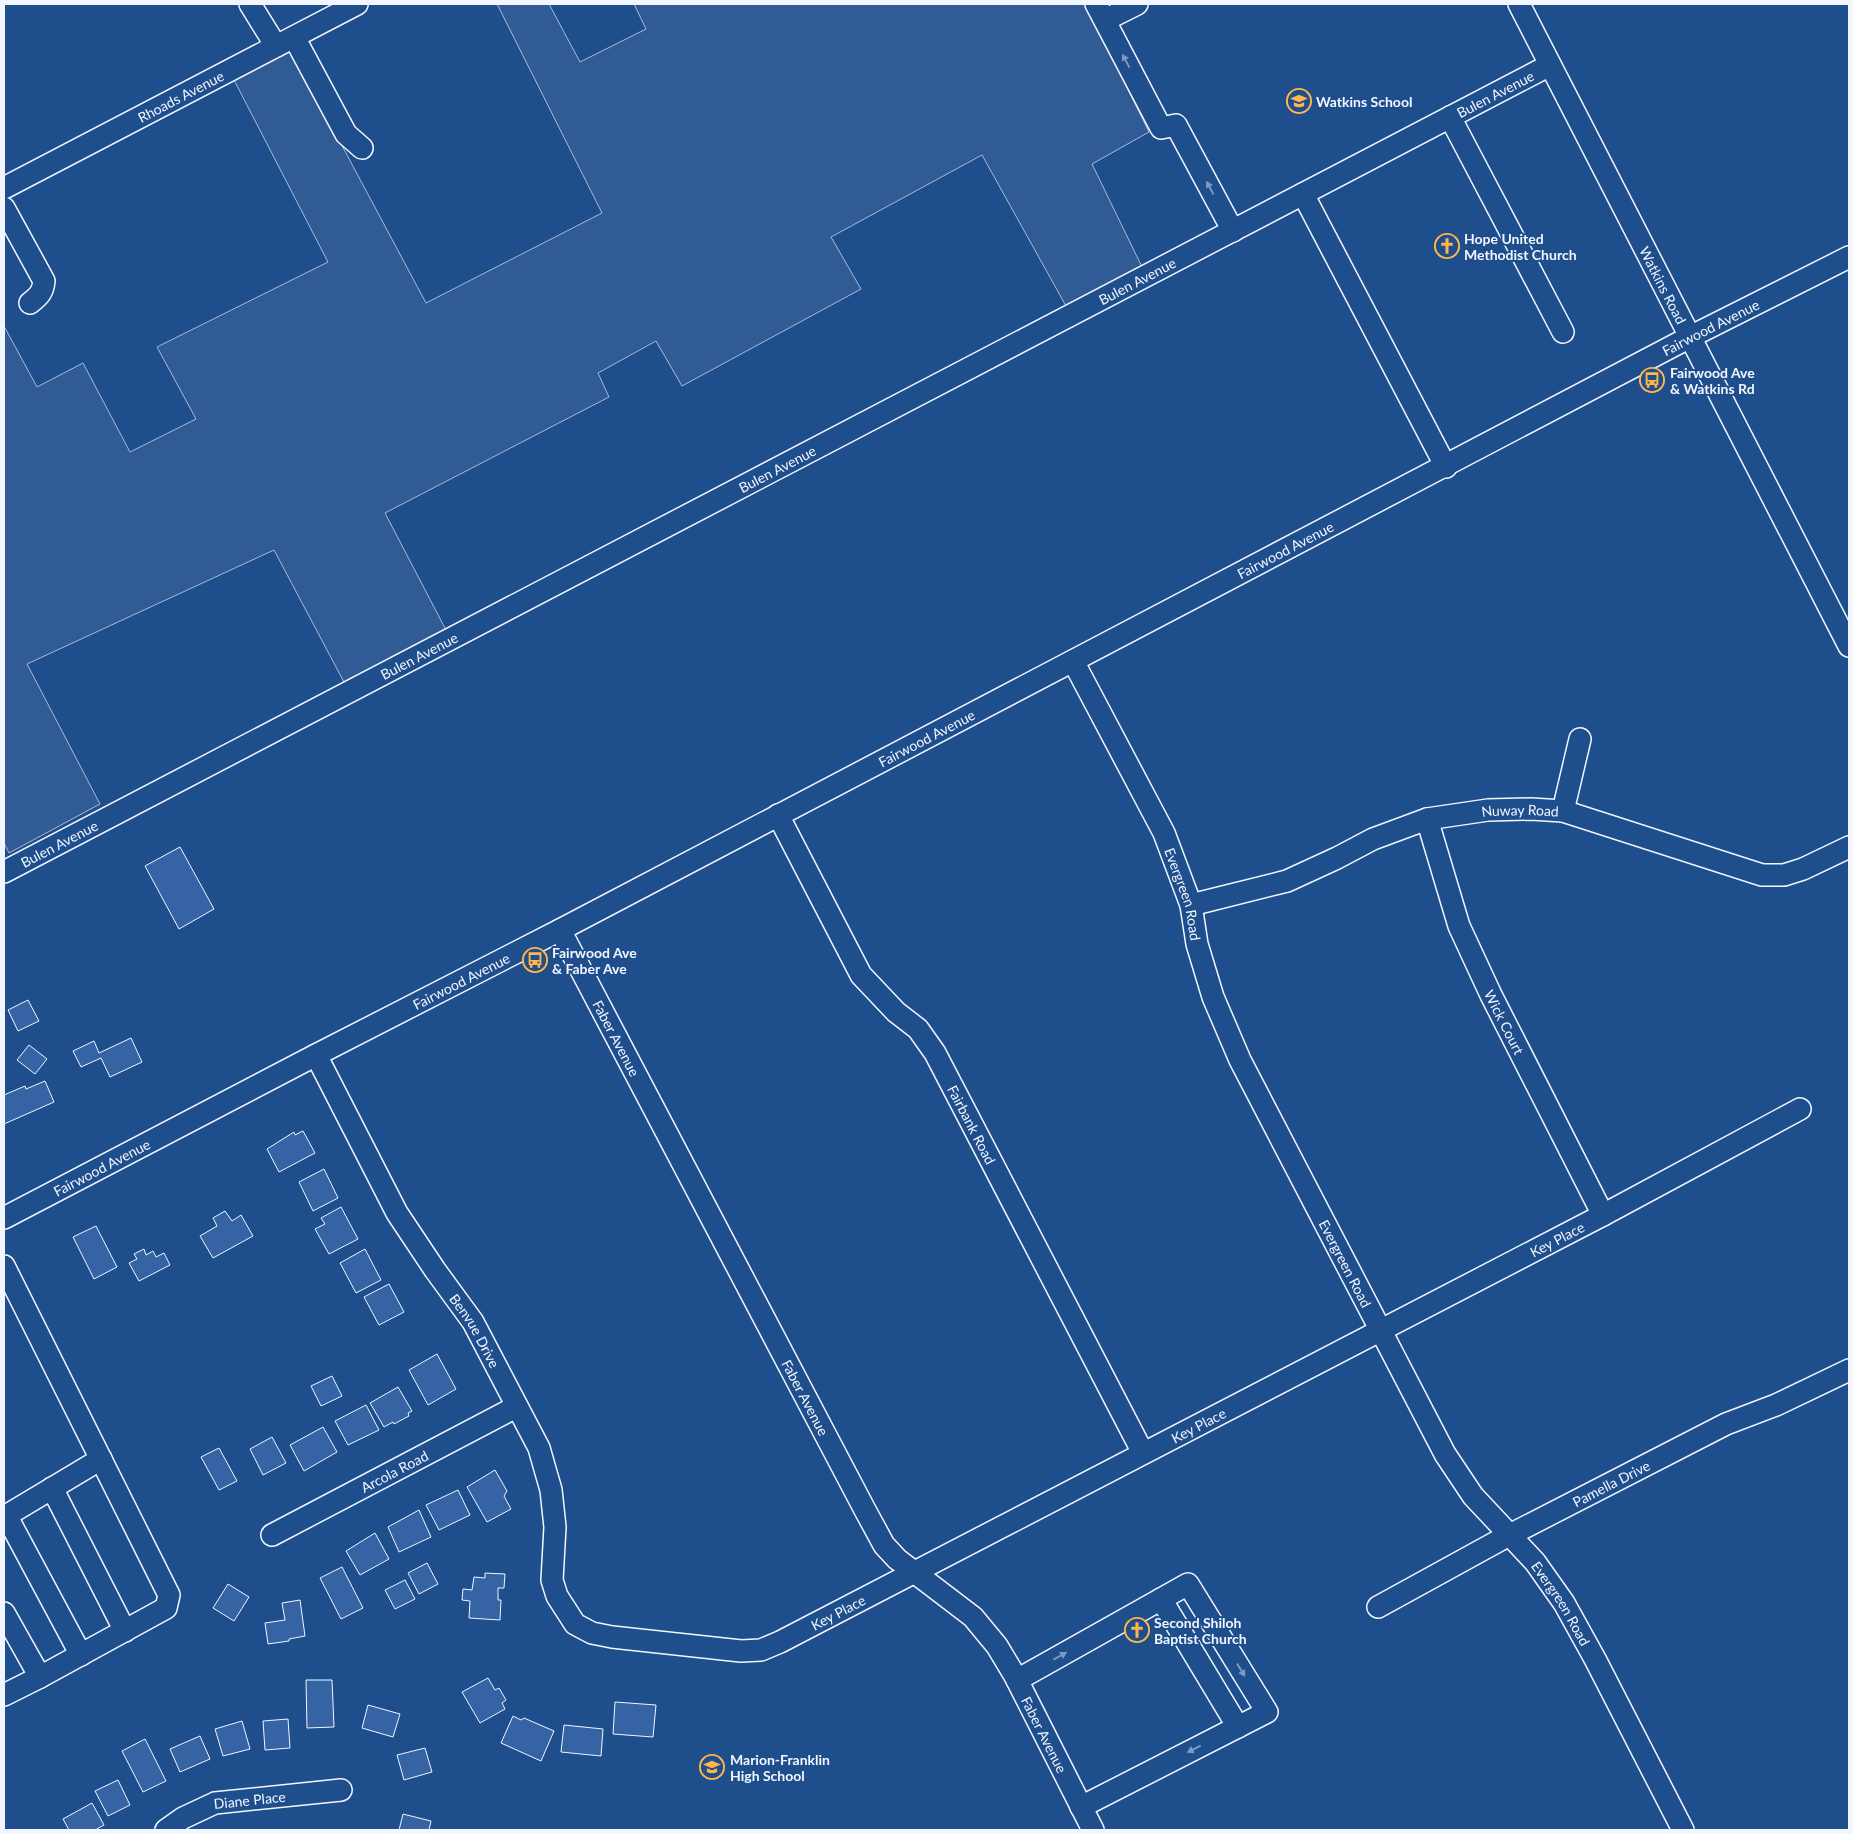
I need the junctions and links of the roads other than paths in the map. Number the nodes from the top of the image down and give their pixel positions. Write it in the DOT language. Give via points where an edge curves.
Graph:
graph roads {
  1 [pos="250,4"];
  2 [pos="357,4"];
  3 [pos="1137,4"];
  4 [pos="1519,4"];
  5 [pos="334,9"];
  6 [pos="1100,12"];
  7 [pos="285,41"];
  8 [pos="1550,65"];
  9 [pos="1450,117"];
  10 [pos="362,148"];
  11 [pos="4,188"];
  12 [pos="1303,194"];
  13 [pos="4,208"];
  14 [pos="1233,231"];
  15 [pos="1849,257"];
  16 [pos="30,303"];
  17 [pos="1563,332"];
  18 [pos="1690,338"];
  19 [pos="1446,466"];
  20 [pos="1849,646"];
  21 [pos="1073,661"];
  22 [pos="1580,739"];
  23 [pos="1564,811"];
  24 [pos="778,814"];
  25 [pos="1427,820"];
  26 [pos="1849,847"];
  27 [pos="4,872"];
  28 [pos="1191,905"];
  29 [pos="560,930"];
  30 [pos="316,1055"];
  31 [pos="1800,1109"];
  32 [pos="1603,1214"];
  33 [pos="4,1218"];
  34 [pos="6,1277"];
  35 [pos="1380,1330"];
  36 [pos="1849,1370"];
  37 [pos="516,1407"];
  38 [pos="1143,1453"];
  39 [pos="101,1459"];
  40 [pos="52,1488"];
  41 [pos="5,1516"];
  42 [pos="272,1535"];
  43 [pos="1510,1536"];
  44 [pos="914,1572"];
  45 [pos="1161,1599"];
  46 [pos="1378,1607"];
  47 [pos="4,1613"];
  48 [pos="575,1624"];
  49 [pos="125,1631"];
  50 [pos="81,1655"];
  51 [pos="40,1678"];
  52 [pos="1017,1680"];
  53 [pos="4,1695"];
  54 [pos="1238,1727"];
  55 [pos="341,1790"];
  56 [pos="1081,1807"];
  57 [pos="166,1830"];
  58 [pos="1093,1830"];
  59 [pos="1683,1830"];
  1 -- 7 [label="street"];
  2 -- 5 [label="street, Rhoads Avenue"];
  3 -- 6 [label="street"];
  4 -- 8 [label="street, Watkins Road"];
  5 -- 7 [label="street, Rhoads Avenue"];
  14 -- 6 [label="street, one-way" via="1176,125 1161,128"];
  7 -- 10 [label="street" via="346,134"];
  7 -- 11 [label="street, Rhoads Avenue"];
  8 -- 9 [label="street, Bulen Avenue"];
  8 -- 18 [label="street, Watkins Road"];
  9 -- 12 [label="street, Bulen Avenue"];
  9 -- 17 [label="street"];
  12 -- 14 [label="street, Bulen Avenue"];
  12 -- 19 [label="street"];
  13 -- 16 [label="street" via="44,280 39,296"];
  14 -- 27 [label="street, Bulen Avenue"];
  15 -- 18 [label="street, Fairwood Avenue"];
  18 -- 19 [label="street, Fairwood Avenue"];
  18 -- 20 [label="street, Watkins Road"];
  19 -- 21 [label="street, Fairwood Avenue"];
  21 -- 24 [label="street, Fairwood Avenue"];
  21 -- 28 [label="street, Evergreen Road" via="1164,833"];
  22 -- 23 [label="street"];
  23 -- 25 [label="street, Nuway Road" via="1488,810"];
  23 -- 26 [label="street, Nuway Road" via="1762,876 1784,875 1804,869"];
  24 -- 29 [label="street, Fairwood Avenue"];
  24 -- 38 [label="street, Fairbank Road" via="861,975 896,1012 918,1029 935,1052"];
  25 -- 28 [label="street, Nuway Road" via="1374,839 1287,882"];
  25 -- 32 [label="street, Wick Court" via="1459,926"];
  28 -- 35 [label="street, Evergreen Road" via="1197,944 1213,997 1240,1060"];
  29 -- 30 [label="street, Fairwood Avenue"];
  29 -- 44 [label="street, Faber Avenue" via="864,1510 884,1545"];
  30 -- 33 [label="street, Fairwood Avenue"];
  30 -- 37 [label="street, Benvue Drive" via="397,1213 473,1322"];
  31 -- 32 [label="street, Key Place"];
  32 -- 35 [label="street, Key Place"];
  34 -- 39 [label="street"];
  35 -- 38 [label="street, Key Place"];
  35 -- 43 [label="street, Evergreen Road" via="1445,1454 1473,1496"];
  36 -- 43 [label="street, Pamella Drive" via="1776,1405 1726,1424"];
  37 -- 42 [label="street, Arcola Road"];
  37 -- 48 [label="street, Benvue Drive" via="538,1448 551,1490 555,1527 552,1580 557,1596"];
  38 -- 44 [label="street, Key Place"];
  39 -- 40 [label="street"];
  39 -- 49 [label="street" via="169,1595 166,1608"];
  40 -- 41 [label="street"];
  40 -- 49 [label="street"];
  41 -- 50 [label="street"];
  43 -- 46 [label="street, Pamella Drive"];
  43 -- 59 [label="street, Evergreen Road" via="1535,1562 1564,1603"];
  44 -- 48 [label="street, Key Place" via="761,1650 741,1651 612,1638"];
  44 -- 52 [label="street, Faber Avenue" via="973,1617 997,1646"];
  52 -- 45 [label="street, one-way"];
  45 -- 54 [label="street"];
  45 -- 54 [label="street, one-way" via="1188,1584 1267,1712"];
  47 -- 51 [label="street"];
  49 -- 50 [label="street"];
  50 -- 51 [label="street"];
  51 -- 53 [label="street"];
  52 -- 56 [label="street, Faber Avenue"];
  54 -- 56 [label="street, one-way"];
  55 -- 57 [label="street, Diane Place" via="215,1804 183,1818"];
  56 -- 58 [label="street, Faber Avenue"];
}
